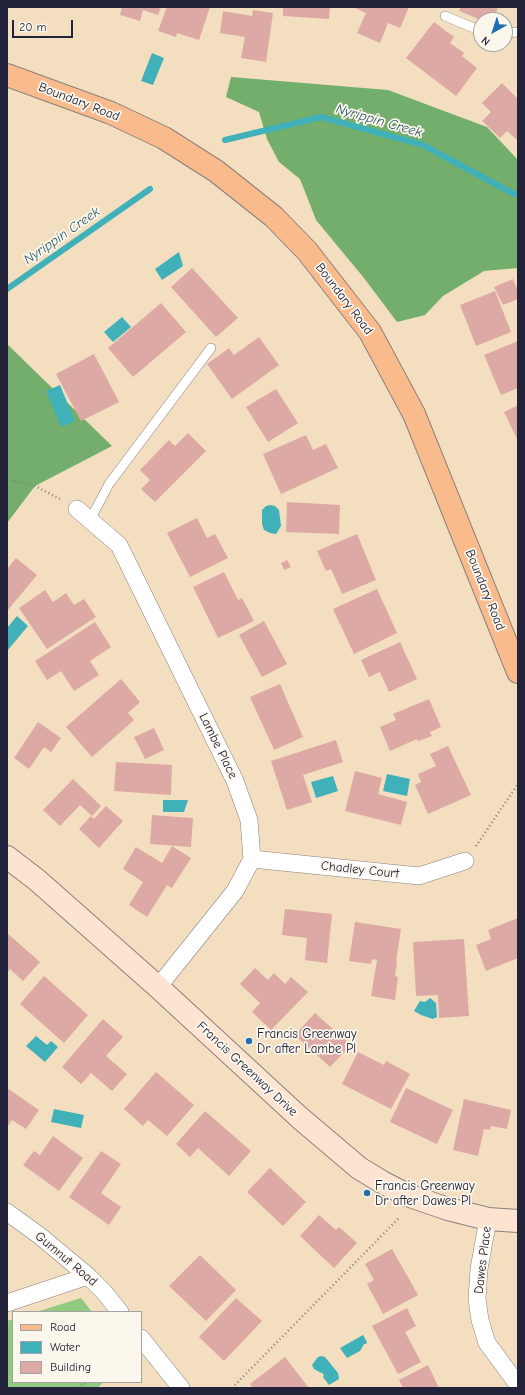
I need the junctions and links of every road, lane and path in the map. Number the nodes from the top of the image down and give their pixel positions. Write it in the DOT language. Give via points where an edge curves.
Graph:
graph roads {
  1 [pos="445,16"];
  2 [pos="473,28"];
  3 [pos="7,75"];
  4 [pos="211,348"];
  5 [pos="7,479"];
  6 [pos="77,509"];
  7 [pos="90,520"];
  8 [pos="518,672"];
  9 [pos="518,784"];
  10 [pos="7,857"];
  11 [pos="252,859"];
  12 [pos="465,861"];
  13 [pos="158,987"];
  14 [pos="7,1212"];
  15 [pos="400,1217"];
  16 [pos="488,1219"];
  17 [pos="518,1221"];
  18 [pos="88,1276"];
  19 [pos="7,1303"];
  20 [pos="119,1311"];
  21 [pos="142,1339"];
  22 [pos="518,1386"];
  23 [pos="181,1388"];
  24 [pos="232,1388"];
  1 -- 2 [label="lane"];
  3 -- 8 [label="main road, Boundary Road" via="111,113 164,138 216,171 274,217 307,251 370,332 414,414"];
  4 -- 7 [label="lane" via="109,484"];
  5 -- 6 [label="path" via="35,486"];
  6 -- 7 [label="street, Lambe Place"];
  7 -- 11 [label="street, Lambe Place" via="119,545 235,781 249,820"];
  9 -- 12 [label="path"];
  10 -- 13 [label="main road, Francis Greenway Drive" via="37,880"];
  11 -- 12 [label="street, Chadley Court" via="419,876"];
  11 -- 13 [label="street" via="235,891"];
  13 -- 16 [label="main road, Francis Greenway Drive" via="300,1118 359,1168 407,1194 448,1209"];
  14 -- 18 [label="street, Gumnut Road"];
  15 -- 24 [label="path"];
  16 -- 17 [label="main road, Francis Greenway Drive"];
  16 -- 22 [label="street, Dawes Place" via="479,1269 477,1300 480,1320 487,1343"];
  18 -- 19 [label="street"];
  18 -- 20 [label="street, Gumnut Road"];
  21 -- 23 [label="street"];
}
